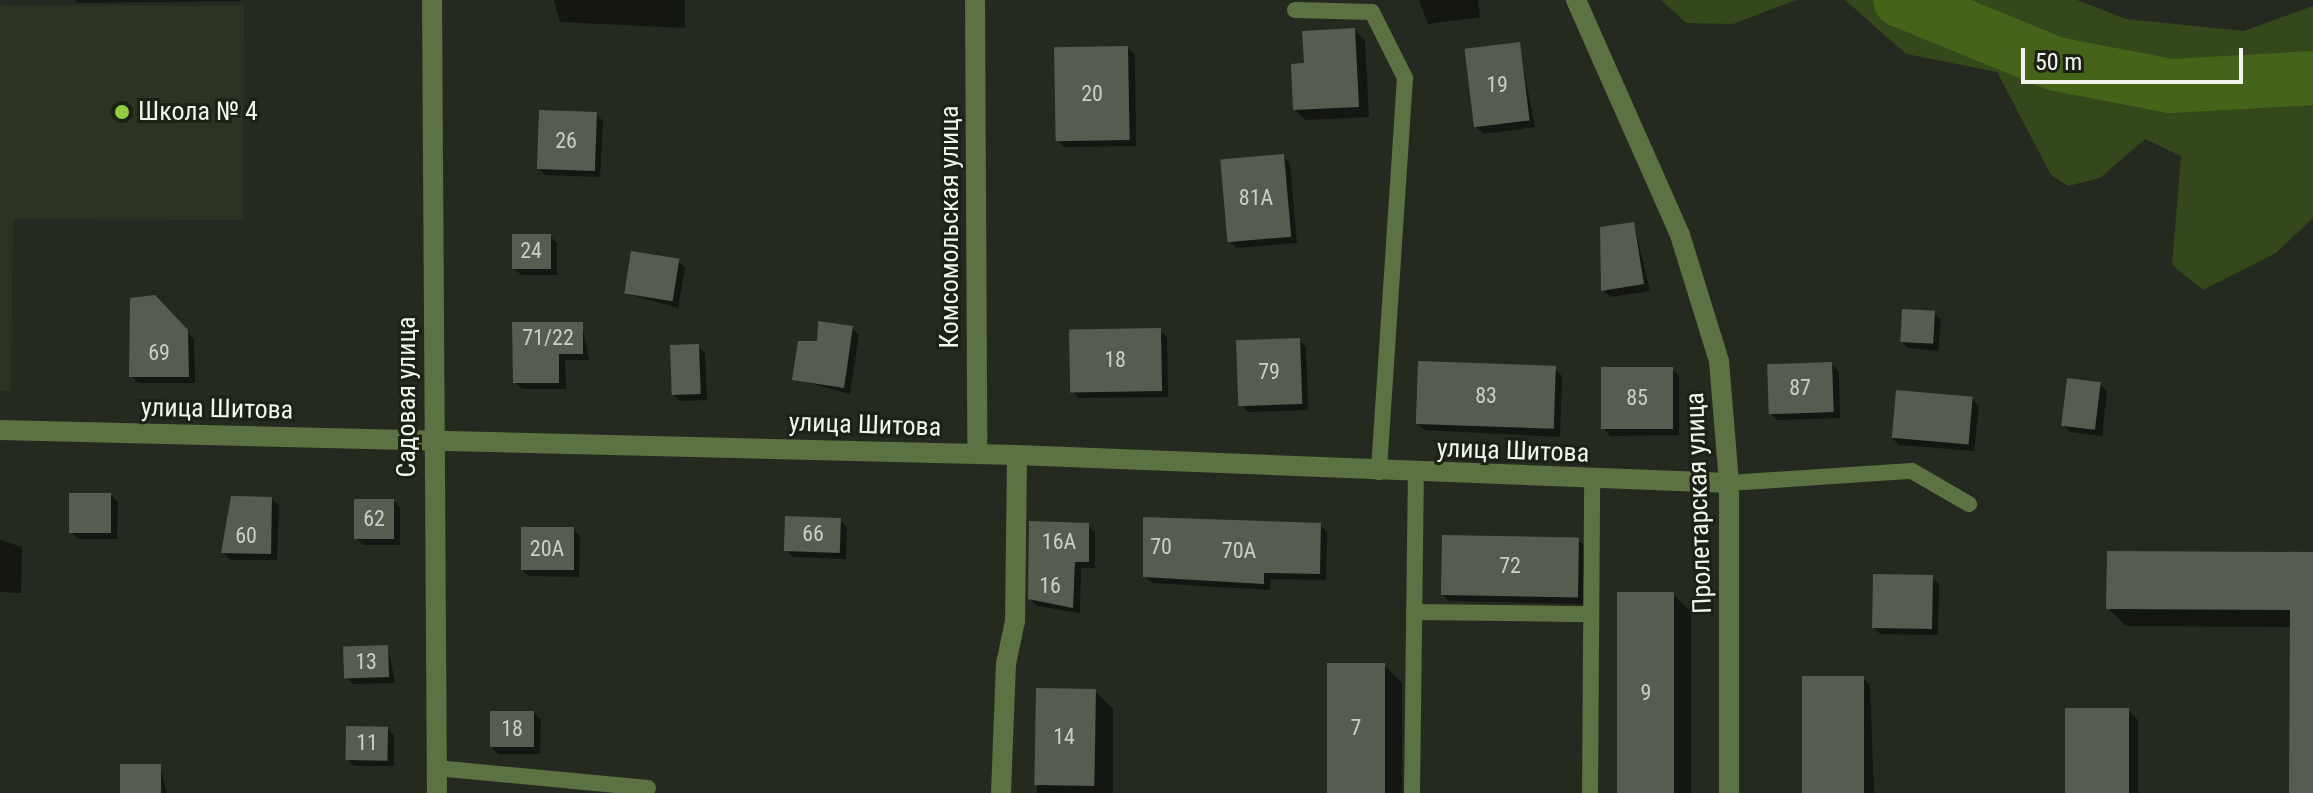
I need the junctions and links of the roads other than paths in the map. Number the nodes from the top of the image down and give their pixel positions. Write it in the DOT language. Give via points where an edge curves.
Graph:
graph roads {
  1 [pos="432,0"];
  2 [pos="975,0"];
  3 [pos="1576,0"];
  4 [pos="1295,10"];
  5 [pos="0,430"];
  6 [pos="432,440"];
  7 [pos="977,454"];
  8 [pos="1017,455"];
  9 [pos="1379,472"];
  10 [pos="1416,474"];
  11 [pos="1592,480"];
  12 [pos="1729,483"];
  13 [pos="1969,504"];
  14 [pos="1414,612"];
  15 [pos="1590,614"];
  16 [pos="436,768"];
  17 [pos="648,788"];
  18 [pos="437,793"];
  19 [pos="1001,793"];
  20 [pos="1412,793"];
  21 [pos="1590,793"];
  22 [pos="1729,793"];
  1 -- 6 [label="street, Садовая улица"];
  2 -- 7 [label="street, Комсомольская улица"];
  3 -- 12 [label="street, Пролетарская улица" via="1680,235 1719,361"];
  4 -- 9 [label="lane" via="1372,12 1405,78"];
  5 -- 6 [label="street, улица Шитова"];
  6 -- 7 [label="street, улица Шитова"];
  6 -- 16 [label="street, Садовая улица"];
  7 -- 8 [label="street, улица Шитова"];
  8 -- 9 [label="street, улица Шитова"];
  8 -- 19 [label="street" via="1015,621 1006,664"];
  9 -- 10 [label="street, улица Шитова"];
  10 -- 11 [label="street, улица Шитова"];
  10 -- 14 [label="lane"];
  11 -- 12 [label="street, улица Шитова"];
  11 -- 15 [label="lane"];
  12 -- 13 [label="lane" via="1912,471"];
  12 -- 22 [label="street, Пролетарская улица"];
  14 -- 15 [label="lane"];
  14 -- 20 [label="lane"];
  15 -- 21 [label="lane"];
  16 -- 17 [label="lane"];
  16 -- 18 [label="street, Садовая улица"];
}
